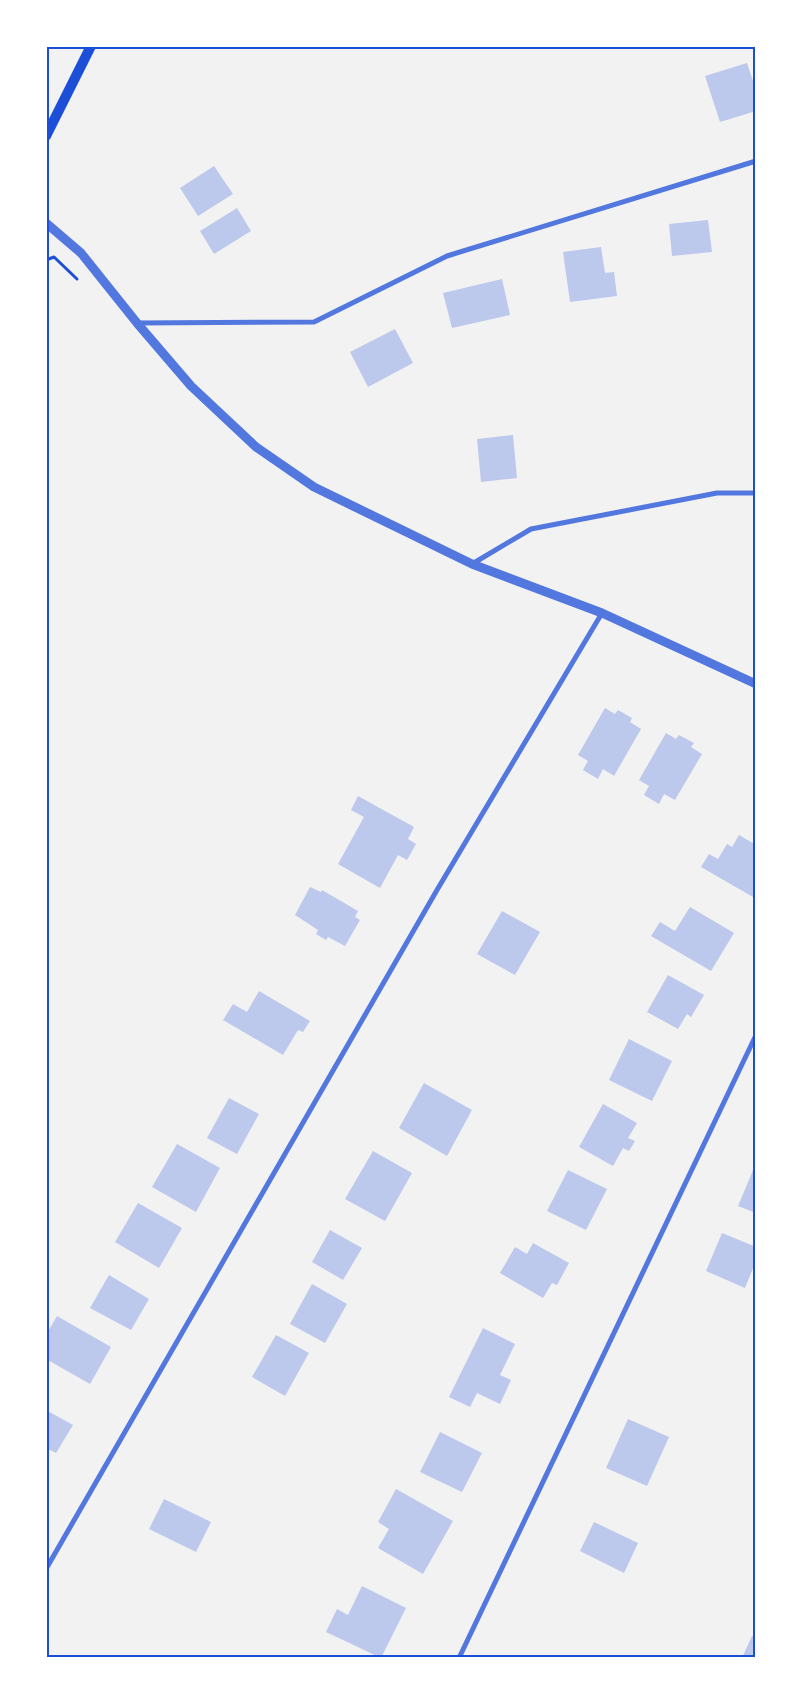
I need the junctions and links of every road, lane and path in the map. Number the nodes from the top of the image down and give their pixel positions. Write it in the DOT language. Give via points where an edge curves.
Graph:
graph roads {
  1 [pos="91,46"];
  2 [pos="46,136"];
  3 [pos="756,160"];
  4 [pos="46,223"];
  5 [pos="137,323"];
  6 [pos="756,493"];
  7 [pos="472,564"];
  8 [pos="602,613"];
  9 [pos="756,684"];
  10 [pos="756,1035"];
  11 [pos="46,1569"];
  12 [pos="459,1658"];
  1 -- 2 [label="main road"];
  3 -- 5 [label="street" via="447,256 314,322"];
  4 -- 5 [label="street" via="81,253"];
  5 -- 7 [label="street" via="191,386 256,447 314,487"];
  6 -- 7 [label="street" via="717,493 531,529"];
  7 -- 8 [label="street"];
  8 -- 9 [label="street"];
  8 -- 11 [label="street" via="437,890"];
  10 -- 12 [label="street"];
}
